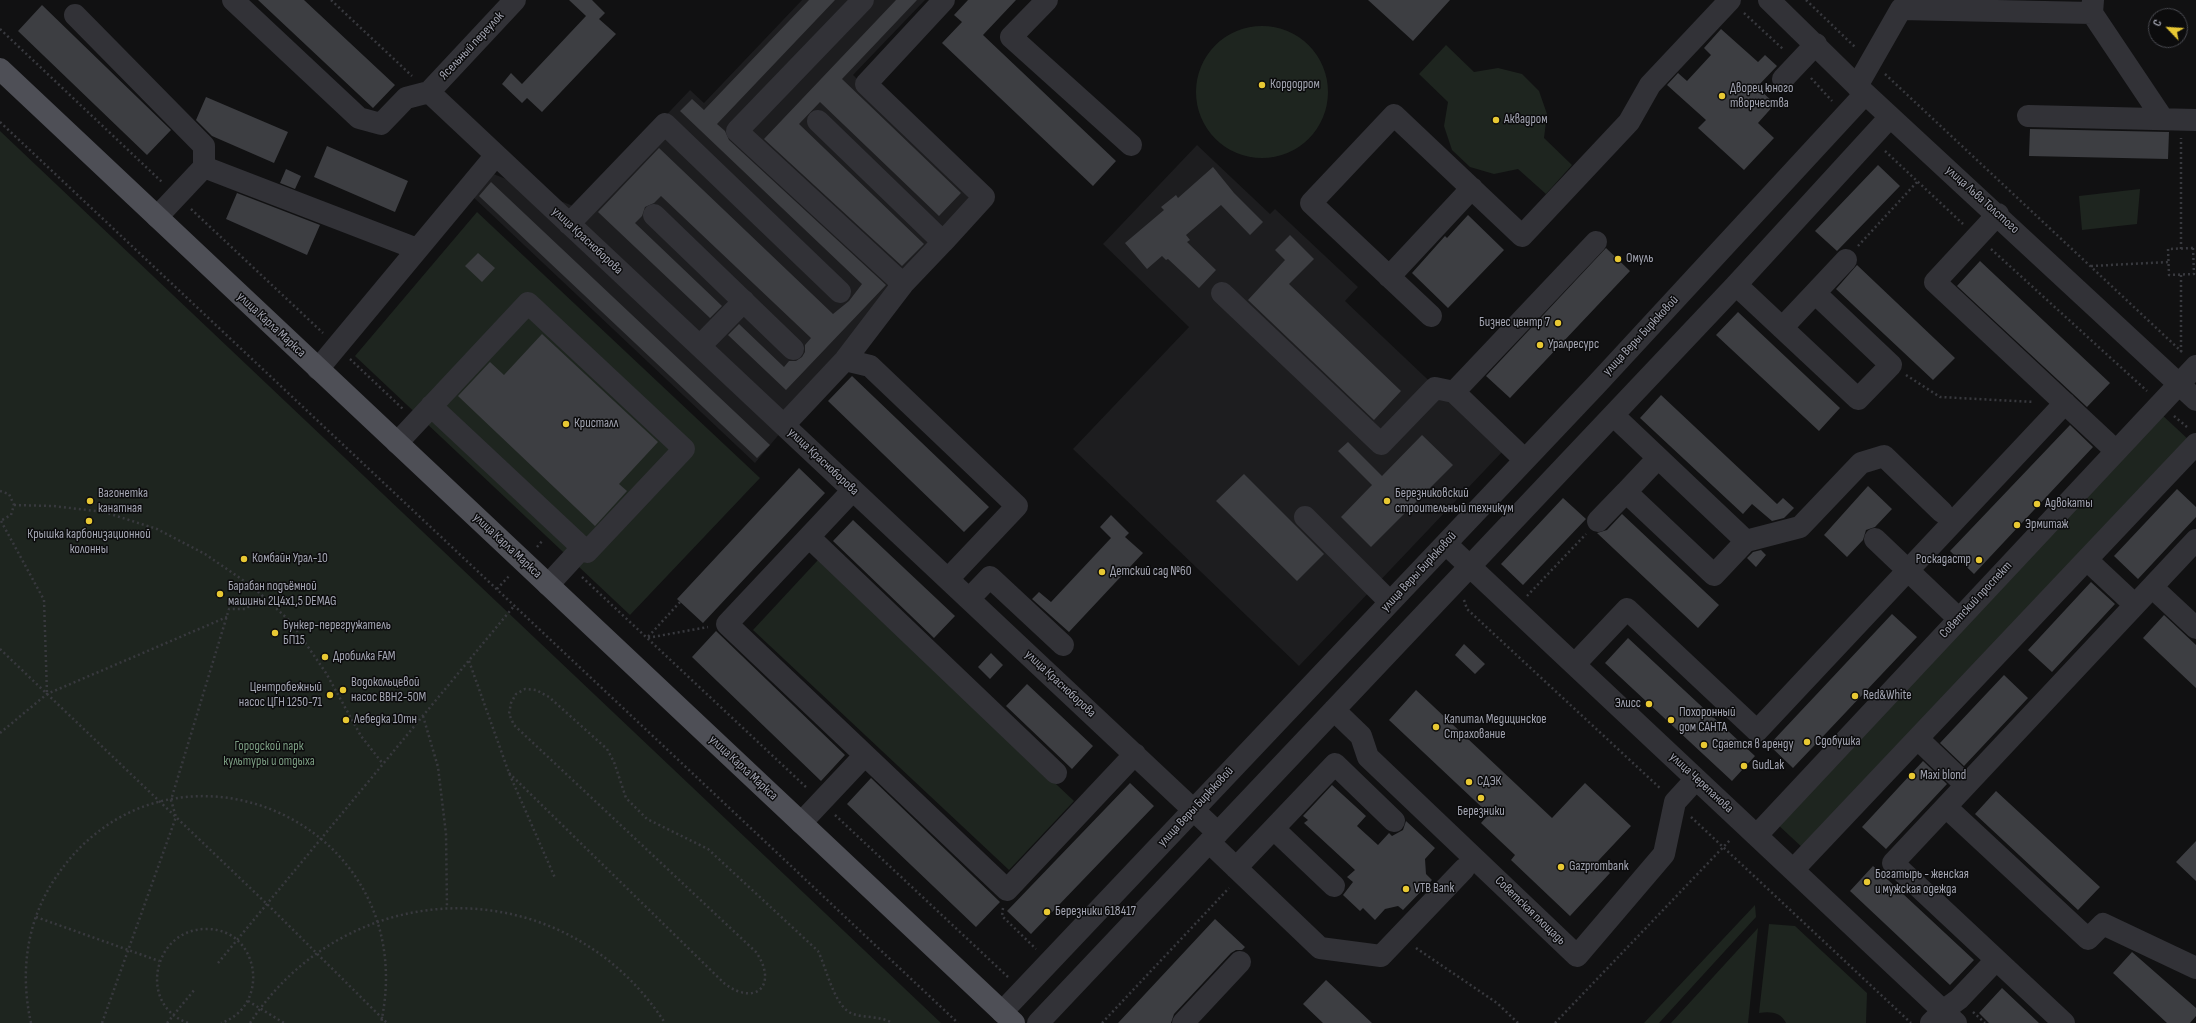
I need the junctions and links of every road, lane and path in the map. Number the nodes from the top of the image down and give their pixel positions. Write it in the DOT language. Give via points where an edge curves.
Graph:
graph roads {
  1 [pos="233,0"];
  2 [pos="331,0"];
  3 [pos="515,0"];
  4 [pos="863,0"];
  5 [pos="944,0"];
  6 [pos="1047,0"];
  7 [pos="1769,0"];
  8 [pos="1806,0"];
  9 [pos="1736,5"];
  10 [pos="2093,6"];
  11 [pos="75,14"];
  12 [pos="1816,44"];
  13 [pos="1871,61"];
  14 [pos="1798,64"];
  15 [pos="0,69"];
  16 [pos="1784,79"];
  17 [pos="1861,90"];
  18 [pos="429,92"];
  19 [pos="1846,114"];
  20 [pos="2028,116"];
  21 [pos="1890,117"];
  22 [pos="2180,120"];
  23 [pos="818,121"];
  24 [pos="0,122"];
  25 [pos="1870,138"];
  26 [pos="1131,145"];
  27 [pos="496,155"];
  28 [pos="204,167"];
  29 [pos="1917,182"];
  30 [pos="1472,188"];
  31 [pos="1998,214"];
  32 [pos="654,215"];
  33 [pos="156,217"];
  34 [pos="569,224"];
  35 [pos="1977,237"];
  36 [pos="943,242"];
  37 [pos="1596,242"];
  38 [pos="417,249"];
  39 [pos="2181,249"];
  40 [pos="1846,260"];
  41 [pos="2195,261"];
  42 [pos="2168,262"];
  43 [pos="2090,266"];
  44 [pos="2181,274"];
  45 [pos="1389,277"];
  46 [pos="903,284"];
  47 [pos="1736,284"];
  48 [pos="840,292"];
  49 [pos="1222,293"];
  50 [pos="1815,293"];
  51 [pos="744,301"];
  52 [pos="1431,316"];
  53 [pos="1782,328"];
  54 [pos="700,346"];
  55 [pos="793,349"];
  56 [pos="2189,359"];
  57 [pos="845,360"];
  58 [pos="1891,365"];
  59 [pos="318,369"];
  60 [pos="2179,384"];
  61 [pos="1596,385"];
  62 [pos="1454,392"];
  63 [pos="2196,400"];
  64 [pos="2065,403"];
  65 [pos="2161,403"];
  66 [pos="431,406"];
  67 [pos="1616,411"];
  68 [pos="784,425"];
  69 [pos="2194,438"];
  70 [pos="397,443"];
  71 [pos="2116,451"];
  72 [pos="1658,458"];
  73 [pos="1525,460"];
  74 [pos="853,490"];
  75 [pos="0,491"];
  76 [pos="1626,492"];
  77 [pos="14,504"];
  78 [pos="1942,512"];
  79 [pos="1305,517"];
  80 [pos="0,521"];
  81 [pos="1598,521"];
  82 [pos="809,538"];
  83 [pos="1875,539"];
  84 [pos="2196,540"];
  85 [pos="1746,541"];
  86 [pos="1446,544"];
  87 [pos="582,548"];
  88 [pos="2087,560"];
  89 [pos="1470,566"];
  90 [pos="1908,570"];
  91 [pos="948,579"];
  92 [pos="548,585"];
  93 [pos="2152,587"];
  94 [pos="263,596"];
  95 [pos="1527,596"];
  96 [pos="969,599"];
  97 [pos="680,602"];
  98 [pos="1390,602"];
  99 [pos="2135,605"];
  100 [pos="514,606"];
  101 [pos="1467,609"];
  102 [pos="227,617"];
  103 [pos="1959,618"];
  104 [pos="727,624"];
  105 [pos="2196,628"];
  106 [pos="1063,645"];
  107 [pos="0,649"];
  108 [pos="468,661"];
  109 [pos="1575,664"];
  110 [pos="47,694"];
  111 [pos="1334,710"];
  112 [pos="423,716"];
  113 [pos="0,733"];
  114 [pos="1918,739"];
  115 [pos="1135,754"];
  116 [pos="865,755"];
  117 [pos="383,764"];
  118 [pos="510,773"];
  119 [pos="1056,773"];
  120 [pos="1696,779"];
  121 [pos="1966,785"];
  122 [pos="171,800"];
  123 [pos="161,802"];
  124 [pos="1675,802"];
  125 [pos="1946,807"];
  126 [pos="1194,810"];
  127 [pos="176,816"];
  128 [pos="1394,821"];
  129 [pos="801,823"];
  130 [pos="1274,829"];
  131 [pos="1751,829"];
  132 [pos="1214,837"];
  133 [pos="322,838"];
  134 [pos="1723,847"];
  135 [pos="1464,869"];
  136 [pos="1794,870"];
  137 [pos="1239,871"];
  138 [pos="555,878"];
  139 [pos="1334,886"];
  140 [pos="267,904"];
  141 [pos="447,908"];
  142 [pos="1002,916"];
  143 [pos="36,917"];
  144 [pos="377,922"];
  145 [pos="1399,937"];
  146 [pos="237,940"];
  147 [pos="128,950"];
  148 [pos="316,953"];
  149 [pos="1040,953"];
  150 [pos="1996,960"];
  151 [pos="159,961"];
  152 [pos="218,962"];
  153 [pos="1240,962"];
  154 [pos="2196,968"];
  155 [pos="195,989"];
  156 [pos="248,1001"];
  157 [pos="260,1008"];
  158 [pos="174,1015"];
  159 [pos="382,1018"];
  160 [pos="1008,1018"];
  161 [pos="1944,1019"];
  162 [pos="31,1023"];
  163 [pos="102,1023"];
  164 [pos="167,1023"];
  165 [pos="188,1023"];
  166 [pos="221,1023"];
  167 [pos="250,1023"];
  168 [pos="284,1023"];
  169 [pos="381,1023"];
  170 [pos="387,1023"];
  171 [pos="665,1023"];
  172 [pos="892,1023"];
  173 [pos="958,1023"];
  174 [pos="1038,1023"];
  175 [pos="1102,1023"];
  176 [pos="1183,1023"];
  177 [pos="1518,1023"];
  178 [pos="1555,1023"];
  179 [pos="1912,1023"];
  180 [pos="2064,1023"];
  1 -- 18 [label="street" via="359,118 381,124 406,98"];
  2 -- 18 [label="path"];
  3 -- 18 [label="street, Ясельный переулок"];
  4 -- 46 [label="street" via="737,131"];
  5 -- 36 [label="street" via="866,84 984,197"];
  6 -- 26 [label="street" via="1011,38"];
  7 -- 12 [label="street, улица Льва Толстого"];
  8 -- 13 [label="path"];
  9 -- 14 [label="path"];
  9 -- 30 [label="street" via="1650,85 1629,122 1522,236"];
  10 -- 13 [label="street, улица Веры Бирюковой" via="1901,9"];
  10 -- 22 [label="street"];
  11 -- 28 [label="street" via="204,146"];
  12 -- 14 [label="street"];
  12 -- 17 [label="street, улица Льва Толстого"];
  13 -- 17 [label="street, улица Веры Бирюковой"];
  13 -- 43 [label="path"];
  14 -- 16 [label="street"];
  14 -- 19 [label="path"];
  15 -- 33 [label="main road, улица Карла Маркса"];
  17 -- 19 [label="street, улица Веры Бирюковой"];
  17 -- 21 [label="street, улица Льва Толстого"];
  18 -- 27 [label="street, улица Красноборова"];
  19 -- 61 [label="street, улица Веры Бирюковой"];
  20 -- 22 [label="street"];
  21 -- 25 [label="street"];
  21 -- 31 [label="street, улица Льва Толстого"];
  22 -- 39 [label="path"];
  23 -- 36 [label="street"];
  24 -- 100 [label="path"];
  25 -- 29 [label="path"];
  25 -- 47 [label="street"];
  27 -- 34 [label="street, улица Красноборова"];
  27 -- 38 [label="street"];
  28 -- 33 [label="street"];
  28 -- 38 [label="street"];
  29 -- 35 [label="path"];
  29 -- 40 [label="path"];
  30 -- 45 [label="street"];
  30 -- 45 [label="street" via="1394,115 1311,203"];
  31 -- 35 [label="street"];
  31 -- 60 [label="street, улица Льва Толстого"];
  32 -- 51 [label="street"];
  33 -- 59 [label="main road, улица Карла Маркса"];
  34 -- 48 [label="street" via="665,124"];
  34 -- 54 [label="street, улица Красноборова"];
  35 -- 64 [label="street" via="1935,282"];
  35 -- 65 [label="path"];
  36 -- 46 [label="street"];
  37 -- 62 [label="street"];
  38 -- 59 [label="street"];
  39 -- 41 [label="path" via="2194,248"];
  39 -- 42 [label="path" via="2168,249"];
  40 -- 50 [label="street"];
  41 -- 44 [label="path" via="2194,274"];
  42 -- 43 [label="path"];
  42 -- 44 [label="path" via="2169,275"];
  43 -- 56 [label="path"];
  44 -- 56 [label="path"];
  45 -- 52 [label="street"];
  46 -- 57 [label="street"];
  47 -- 53 [label="street"];
  47 -- 67 [label="street"];
  49 -- 62 [label="street" via="1381,444 1435,388"];
  50 -- 53 [label="street"];
  50 -- 58 [label="street"];
  51 -- 54 [label="street"];
  51 -- 55 [label="street"];
  53 -- 58 [label="street" via="1858,399"];
  54 -- 68 [label="street, улица Красноборова"];
  56 -- 60 [label="street, Советский проспект"];
  57 -- 68 [label="street"];
  57 -- 91 [label="street" via="870,366 1017,506"];
  58 -- 64 [label="path" via="1940,398"];
  59 -- 70 [label="main road, улица Карла Маркса"];
  60 -- 63 [label="street, улица Льва Толстого"];
  60 -- 65 [label="street, Советский проспект"];
  61 -- 67 [label="street"];
  61 -- 73 [label="street, улица Веры Бирюковой"];
  62 -- 73 [label="street"];
  64 -- 71 [label="street"];
  64 -- 90 [label="street"];
  65 -- 69 [label="path"];
  65 -- 71 [label="street, Советский проспект"];
  66 -- 70 [label="street"];
  66 -- 87 [label="street"];
  66 -- 87 [label="street" via="528,303 684,449 587,552"];
  67 -- 72 [label="street"];
  67 -- 89 [label="street"];
  68 -- 74 [label="street, улица Красноборова"];
  69 -- 88 [label="street"];
  70 -- 92 [label="main road, улица Карла Маркса"];
  71 -- 103 [label="street, Советский проспект"];
  72 -- 76 [label="street"];
  72 -- 85 [label="street"];
  73 -- 86 [label="street, улица Веры Бирюковой"];
  74 -- 82 [label="street"];
  74 -- 91 [label="street, улица Красноборова"];
  75 -- 77 [label="path" via="9,494"];
  76 -- 81 [label="street"];
  76 -- 85 [label="street" via="1714,575"];
  77 -- 80 [label="path" via="11,515"];
  77 -- 94 [label="path" via="104,512 157,529 204,554"];
  78 -- 85 [label="street" via="1884,456 1861,463 1800,527"];
  79 -- 98 [label="street"];
  80 -- 110 [label="path" via="44,600"];
  81 -- 95 [label="path"];
  82 -- 104 [label="street"];
  82 -- 119 [label="street"];
  83 -- 90 [label="street"];
  84 -- 93 [label="street"];
  86 -- 89 [label="street, улица Черепанова"];
  86 -- 98 [label="street, улица Веры Бирюковой"];
  87 -- 92 [label="street"];
  88 -- 99 [label="street"];
  88 -- 114 [label="street"];
  89 -- 109 [label="street, улица Черепанова"];
  89 -- 111 [label="street"];
  90 -- 103 [label="street"];
  90 -- 109 [label="street" via="1757,731 1626,609"];
  91 -- 96 [label="street, улица Красноборова"];
  92 -- 129 [label="main road, улица Карла Маркса"];
  93 -- 99 [label="street"];
  93 -- 105 [label="street"];
  94 -- 102 [label="path" via="245,609 229,609"];
  94 -- 117 [label="path" via="290,622 326,673 361,736"];
  96 -- 106 [label="street" via="990,577"];
  96 -- 115 [label="street, улица Красноборова"];
  97 -- 104 [label="path" via="647,638"];
  98 -- 126 [label="street, улица Веры Бирюковой"];
  99 -- 121 [label="street"];
  100 -- 108 [label="path"];
  100 -- 173 [label="path"];
  101 -- 124 [label="path"];
  102 -- 110 [label="path"];
  102 -- 122 [label="path"];
  103 -- 131 [label="street, Советский проспект"];
  104 -- 116 [label="street"];
  107 -- 110 [label="path"];
  108 -- 112 [label="path"];
  108 -- 118 [label="path"];
  109 -- 120 [label="street, улица Черепанова"];
  110 -- 113 [label="path"];
  110 -- 123 [label="path"];
  111 -- 124 [label="street, Советская площадь" via="1361,736 1368,757 1577,956 1664,854"];
  111 -- 132 [label="street"];
  112 -- 117 [label="path"];
  112 -- 141 [label="path" via="439,774 446,834"];
  114 -- 121 [label="street"];
  114 -- 136 [label="street"];
  115 -- 116 [label="street" via="1007,890"];
  115 -- 126 [label="street, улица Красноборова"];
  116 -- 129 [label="street"];
  117 -- 133 [label="path"];
  118 -- 138 [label="path"];
  118 -- 172 [label="path" via="725,984 744,994 755,994 762,987 766,976 764,964 756,952 514,725 509,714 516,694 525,689 536,690 549,697 607,749 626,798 647,819 708,849 818,951 837,999 844,1009"];
  120 -- 124 [label="street"];
  120 -- 131 [label="street, улица Черепанова"];
  121 -- 125 [label="street"];
  122 -- 123 [label="path"];
  122 -- 127 [label="path"];
  122 -- 133 [label="path" via="195,797 240,800 283,814"];
  123 -- 127 [label="path"];
  123 -- 143 [label="path" via="110,824 74,853 48,890"];
  124 -- 134 [label="path"];
  125 -- 150 [label="street" via="1893,864"];
  125 -- 154 [label="street" via="2088,939 2104,924"];
  126 -- 132 [label="street, улица Красноборова"];
  126 -- 160 [label="street, улица Веры Бирюковой"];
  127 -- 140 [label="path"];
  127 -- 147 [label="path"];
  128 -- 130 [label="street" via="1335,764"];
  129 -- 160 [label="main road, улица Карла Маркса"];
  130 -- 137 [label="street"];
  130 -- 139 [label="street"];
  131 -- 134 [label="path"];
  131 -- 136 [label="street, улица Черепанова"];
  132 -- 137 [label="street"];
  132 -- 174 [label="street"];
  133 -- 140 [label="path"];
  133 -- 144 [label="path" via="352,871 365,890"];
  134 -- 178 [label="path"];
  134 -- 179 [label="path"];
  135 -- 145 [label="street"];
  136 -- 161 [label="street, улица Черепанова"];
  137 -- 145 [label="street" via="1320,948 1381,956"];
  137 -- 175 [label="path"];
  140 -- 146 [label="path"];
  140 -- 148 [label="path"];
  141 -- 144 [label="path" via="408,913"];
  141 -- 171 [label="path" via="509,913 545,924 581,941 622,971"];
  142 -- 149 [label="path"];
  143 -- 147 [label="path"];
  143 -- 162 [label="path" via="26,954 25,977"];
  144 -- 148 [label="path" via="336,940"];
  144 -- 159 [label="path" via="385,955 387,978"];
  145 -- 177 [label="path" via="1497,1003"];
  146 -- 151 [label="path" via="223,932 208,928 193,930 178,937 167,947"];
  146 -- 152 [label="path"];
  146 -- 156 [label="path" via="248,953 253,968 254,985"];
  147 -- 151 [label="path"];
  147 -- 163 [label="path"];
  148 -- 157 [label="path" via="290,974"];
  148 -- 159 [label="path"];
  150 -- 161 [label="street"];
  150 -- 180 [label="street"];
  151 -- 158 [label="path" via="158,990 164,1004"];
  153 -- 176 [label="street"];
  155 -- 158 [label="path"];
  156 -- 157 [label="path"];
  156 -- 166 [label="path" via="239,1012"];
  157 -- 167 [label="path"];
  157 -- 168 [label="path"];
  158 -- 164 [label="path"];
  158 -- 165 [label="path"];
  159 -- 169 [label="path"];
  159 -- 170 [label="path"];
}
